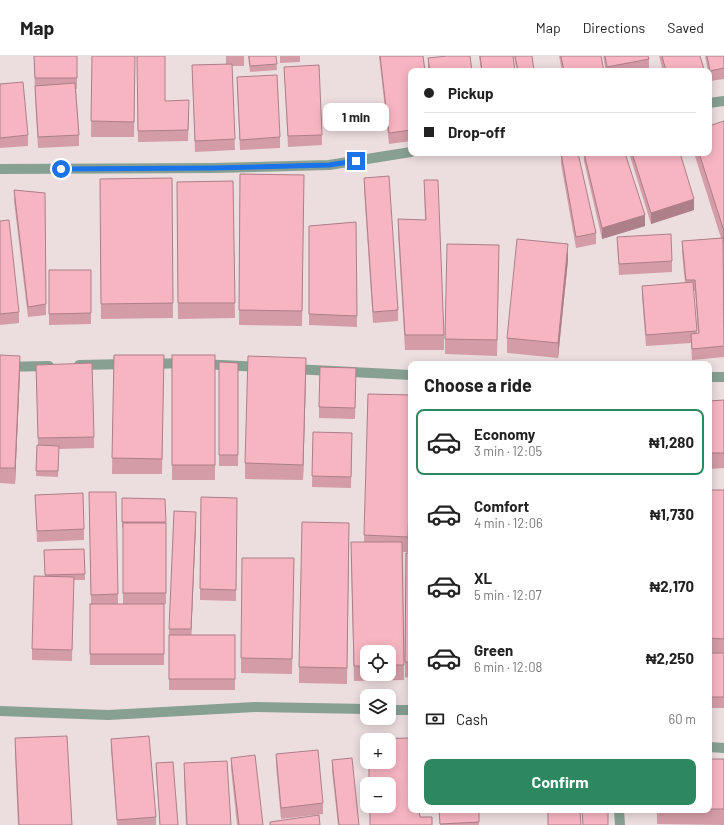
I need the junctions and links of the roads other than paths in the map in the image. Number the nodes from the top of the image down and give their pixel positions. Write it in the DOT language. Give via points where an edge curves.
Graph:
graph roads {
  1 [pos="724,101"];
  2 [pos="712,103"];
  3 [pos="408,152"];
  4 [pos="0,169"];
  5 [pos="55,366"];
  6 [pos="71,366"];
  7 [pos="0,367"];
  8 [pos="269,368"];
  9 [pos="285,369"];
  10 [pos="408,375"];
  11 [pos="712,377"];
  12 [pos="724,377"];
  13 [pos="360,709"];
  14 [pos="396,710"];
  15 [pos="408,710"];
  16 [pos="0,711"];
  17 [pos="712,747"];
  18 [pos="724,748"];
  19 [pos="619,813"];
  20 [pos="620,825"];
  1 -- 2 [label="street"];
  3 -- 4 [label="street" via="329,165"];
  5 -- 7 [label="street"];
  6 -- 8 [label="street" via="182,363"];
  9 -- 10 [label="street"];
  11 -- 12 [label="street"];
  13 -- 16 [label="street" via="255,707 108,715"];
  14 -- 15 [label="street"];
  17 -- 18 [label="street"];
  19 -- 20 [label="street"];
}
